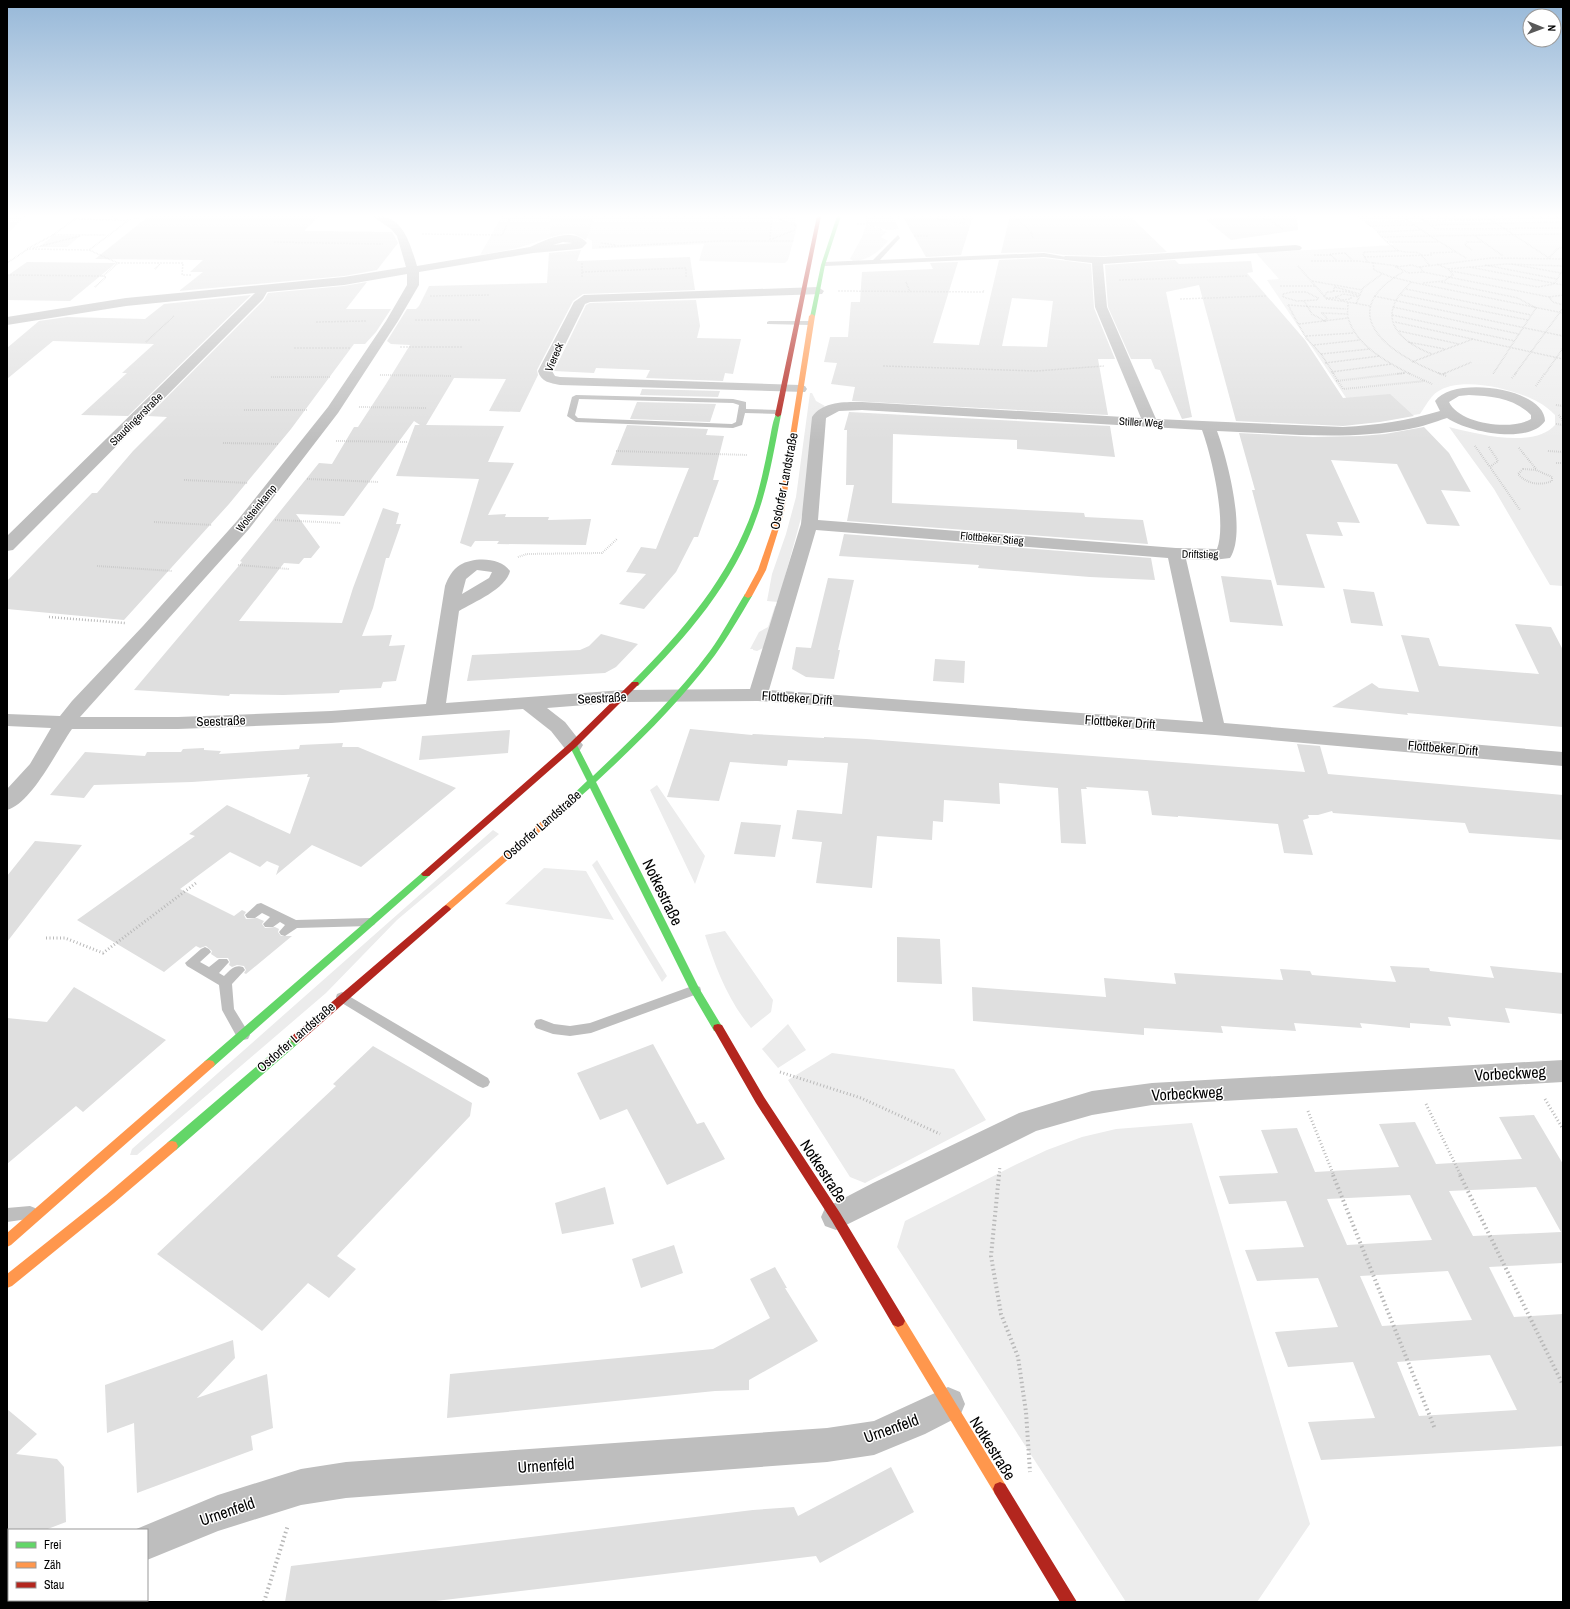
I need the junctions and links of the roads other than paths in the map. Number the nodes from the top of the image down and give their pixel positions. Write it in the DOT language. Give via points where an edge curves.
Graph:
graph roads {
  1 [pos="250,291"];
  2 [pos="262,291"];
  3 [pos="409,291"];
  4 [pos="800,291"];
  5 [pos="802,291"];
  6 [pos="818,291"];
  7 [pos="1099,291"];
  8 [pos="7,321"];
  9 [pos="769,323"];
  10 [pos="795,323"];
  11 [pos="810,323"];
  12 [pos="651,384"];
  13 [pos="783,388"];
  14 [pos="800,389"];
  15 [pos="644,399"];
  16 [pos="833,408"];
  17 [pos="742,411"];
  18 [pos="778,412"];
  19 [pos="1448,413"];
  20 [pos="1150,422"];
  21 [pos="1208,426"];
  22 [pos="809,524"];
  23 [pos="7,546"];
  24 [pos="1176,553"];
  25 [pos="451,608"];
  26 [pos="677,695"];
  27 [pos="758,695"];
  28 [pos="624,696"];
  29 [pos="527,703"];
  30 [pos="435,709"];
  31 [pos="7,720"];
  32 [pos="65,723"];
  33 [pos="1215,729"];
  34 [pos="573,745"];
  35 [pos="1563,759"];
  36 [pos="592,781"];
  37 [pos="7,803"];
  38 [pos="251,915"];
  39 [pos="279,916"];
  40 [pos="372,922"];
  41 [pos="269,924"];
  42 [pos="294,924"];
  43 [pos="284,932"];
  44 [pos="205,952"];
  45 [pos="223,962"];
  46 [pos="239,970"];
  47 [pos="210,973"];
  48 [pos="225,982"];
  49 [pos="695,990"];
  50 [pos="342,997"];
  51 [pos="541,1024"];
  52 [pos="243,1035"];
  53 [pos="1563,1070"];
  54 [pos="483,1082"];
  55 [pos="41,1213"];
  56 [pos="7,1215"];
  57 [pos="836,1217"];
  58 [pos="7,1241"];
  59 [pos="7,1282"];
  60 [pos="948,1404"];
  61 [pos="148,1542"];
  62 [pos="1069,1602"];
  1 -- 8 [label="street" via="126,302"];
  2 -- 23 [label="street, Staudingerstraße"];
  3 -- 32 [label="street, Wolsteinkamp" via="357,377 307,445 243,525"];
  4 -- 12 [label="street, Viereck" via="596,297 580,302 545,371 546,375 550,379 560,381"];
  5 -- 10 [label="main road, Osdorfer Landstraße"];
  6 -- 11 [label="main road, Osdorfer Landstraße"];
  7 -- 20 [label="street" via="1101,307"];
  9 -- 10 [label="lane"];
  10 -- 11 [label="lane"];
  10 -- 13 [label="main road, Osdorfer Landstraße"];
  11 -- 14 [label="main road, Osdorfer Landstraße"];
  12 -- 13 [label="street, Viereck"];
  12 -- 15 [label="lane"];
  13 -- 14 [label="street, Viereck"];
  13 -- 18 [label="main road, Osdorfer Landstraße"];
  14 -- 26 [label="main road, Osdorfer Landstraße" via="777,527 762,569 723,637"];
  15 -- 17 [label="lane" via="733,401 743,404"];
  15 -- 17 [label="lane" via="576,397 571,416 576,420 733,426 739,423"];
  16 -- 20 [label="street, Stiller Weg" via="862,406"];
  16 -- 22 [label="street, Osdorfer Landstraße" via="819,417"];
  17 -- 18 [label="lane"];
  18 -- 28 [label="main road, Osdorfer Landstraße" via="764,483 749,529 732,565 701,611"];
  19 -- 19 [label="street" via="1442,401 1447,396 1476,391 1524,403 1538,414 1538,421 1531,426 1506,430 1473,424"];
  19 -- 21 [label="street, Stiller Weg" via="1409,425 1374,430"];
  20 -- 21 [label="street, Stiller Weg"];
  21 -- 24 [label="street, Driftstieg" via="1228,512 1228,548 1224,554"];
  22 -- 24 [label="street, Flottbeker Stieg"];
  22 -- 27 [label="street, Osdorfer Landstraße"];
  24 -- 33 [label="street, Driftstieg"];
  25 -- 30 [label="street"];
  26 -- 27 [label="street, Flottbeker Drift"];
  26 -- 28 [label="street, Seestraße"];
  26 -- 36 [label="main road, Osdorfer Landstraße"];
  27 -- 33 [label="street, Flottbeker Drift"];
  28 -- 29 [label="street, Seestraße"];
  28 -- 34 [label="main road, Osdorfer Landstraße"];
  29 -- 30 [label="street, Seestraße"];
  29 -- 34 [label="street" via="556,722"];
  30 -- 32 [label="street, Seestraße" via="178,723"];
  31 -- 32 [label="street, Seestraße"];
  32 -- 37 [label="street, Wolsteinkamp" via="39,767"];
  33 -- 35 [label="street, Flottbeker Drift"];
  34 -- 36 [label="main road, Notkestraße"];
  34 -- 40 [label="main road, Osdorfer Landstraße"];
  36 -- 49 [label="main road, Notkestraße"];
  36 -- 50 [label="main road, Osdorfer Landstraße"];
  38 -- 39 [label="lane" via="261,907"];
  39 -- 41 [label="lane"];
  39 -- 42 [label="lane"];
  40 -- 42 [label="lane"];
  40 -- 52 [label="main road, Osdorfer Landstraße"];
  42 -- 43 [label="lane"];
  44 -- 47 [label="lane" via="191,963"];
  45 -- 47 [label="lane"];
  46 -- 48 [label="lane"];
  47 -- 48 [label="lane"];
  48 -- 52 [label="lane" via="228,1010"];
  49 -- 51 [label="lane" via="591,1028 570,1031 552,1029"];
  49 -- 57 [label="main road, Notkestraße" via="760,1100"];
  50 -- 54 [label="lane"];
  50 -- 59 [label="main road, Osdorfer Landstraße" via="110,1199"];
  52 -- 55 [label="main road, Osdorfer Landstraße"];
  53 -- 57 [label="street, Vorbeckweg" via="1152,1094 1092,1103 1029,1121"];
  55 -- 56 [label="lane"];
  55 -- 58 [label="main road, Osdorfer Landstraße"];
  57 -- 60 [label="main road, Notkestraße"];
  60 -- 61 [label="street, Urnenfeld" via="874,1438 828,1445 346,1480 301,1487 218,1513"];
  60 -- 62 [label="main road, Notkestraße"];
}
